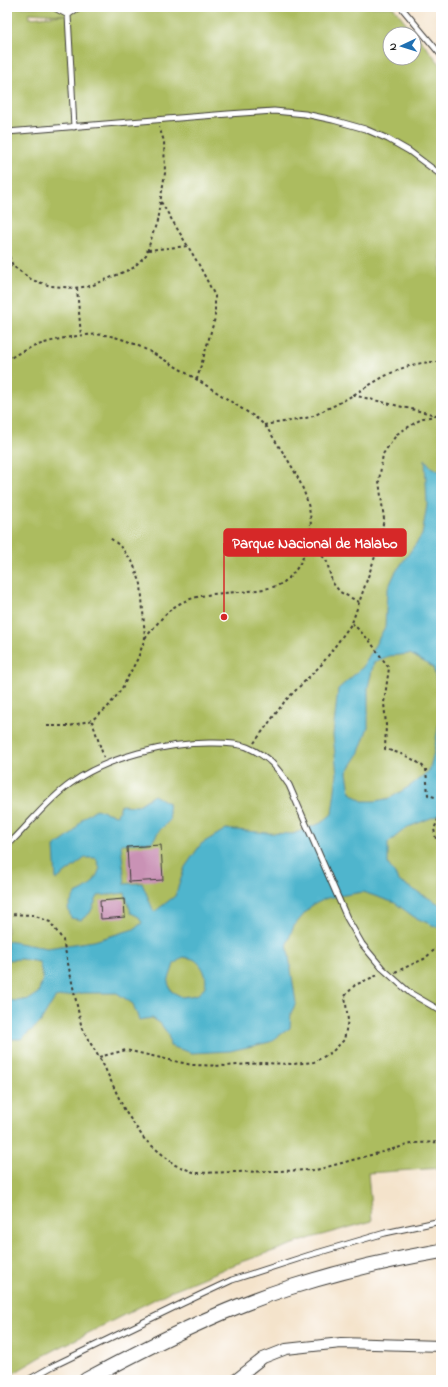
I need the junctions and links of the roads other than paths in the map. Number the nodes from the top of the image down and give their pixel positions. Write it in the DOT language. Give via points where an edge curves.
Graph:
graph roads {
  1 [pos="52,7"];
  2 [pos="79,7"];
  3 [pos="401,7"];
  4 [pos="68,15"];
  5 [pos="441,55"];
  6 [pos="74,127"];
  7 [pos="7,132"];
  8 [pos="441,175"];
  9 [pos="7,846"];
  10 [pos="441,1011"];
  11 [pos="441,1221"];
  12 [pos="441,1251"];
  13 [pos="441,1346"];
  14 [pos="28,1380"];
  15 [pos="86,1380"];
  16 [pos="235,1380"];
  1 -- 4 [label="lane"];
  2 -- 4 [label="lane"];
  3 -- 5 [label="lane"];
  4 -- 6 [label="lane"];
  6 -- 7 [label="lane"];
  6 -- 8 [label="lane" via="274,111 305,114 333,120 388,138"];
  9 -- 10 [label="lane" via="53,797 88,773 106,765 166,746 203,742 245,747 263,755 276,766 289,785 347,918 362,944 382,968 410,993"];
  11 -- 14 [label="lane" via="385,1233 232,1280"];
  12 -- 15 [label="street" via="381,1263 287,1288 205,1321"];
  13 -- 16 [label="street" via="341,1343 286,1349 263,1358"];
}
